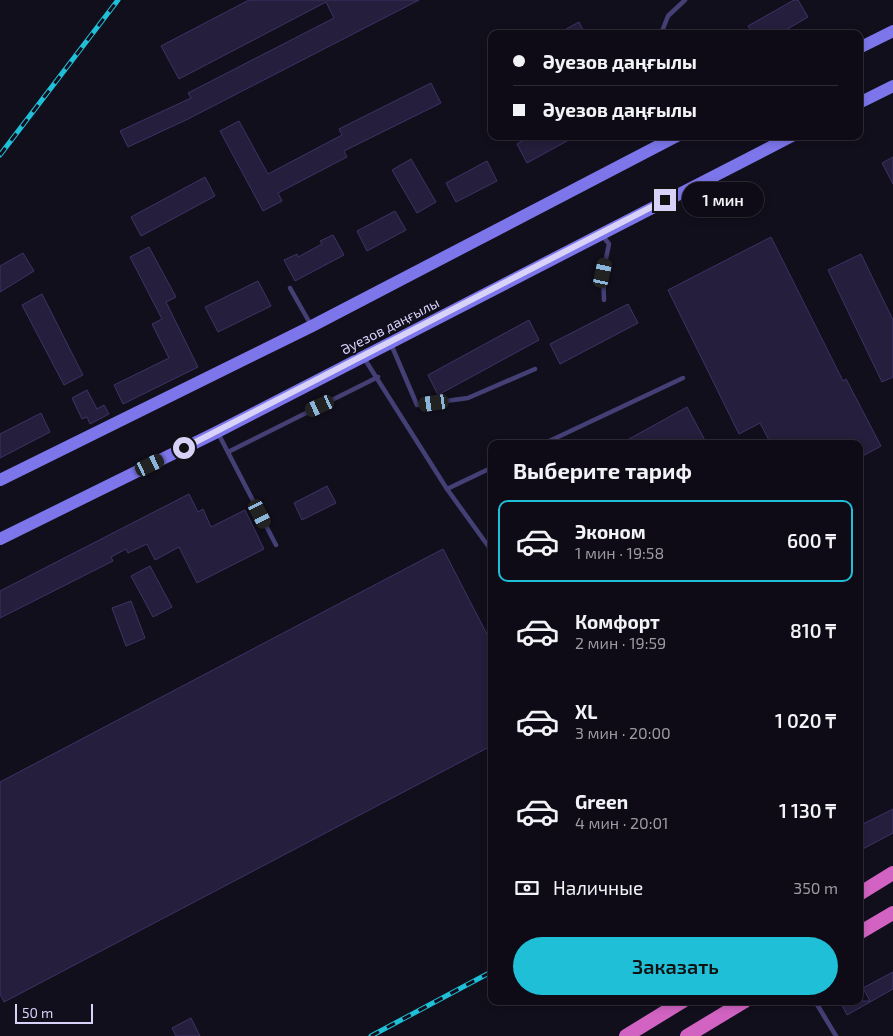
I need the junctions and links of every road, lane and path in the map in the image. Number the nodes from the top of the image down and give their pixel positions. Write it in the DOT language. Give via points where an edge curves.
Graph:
graph roads {
  1 [pos="684,0"];
  2 [pos="663,30"];
  3 [pos="893,32"];
  4 [pos="863,46"];
  5 [pos="893,86"];
  6 [pos="863,101"];
  7 [pos="669,140"];
  8 [pos="784,140"];
  9 [pos="601,234"];
  10 [pos="290,288"];
  11 [pos="604,300"];
  12 [pos="312,326"];
  13 [pos="390,343"];
  14 [pos="363,357"];
  15 [pos="535,369"];
  16 [pos="378,378"];
  17 [pos="684,378"];
  18 [pos="217,432"];
  19 [pos="552,440"];
  20 [pos="228,452"];
  21 [pos="488,469"];
  22 [pos="0,480"];
  23 [pos="447,489"];
  24 [pos="0,539"];
  25 [pos="276,545"];
  26 [pos="488,546"];
  27 [pos="893,873"];
  28 [pos="863,892"];
  29 [pos="893,913"];
  30 [pos="863,931"];
  31 [pos="676,1005"];
  32 [pos="739,1005"];
  33 [pos="817,1005"];
  34 [pos="694,1035"];
  35 [pos="626,1036"];
  36 [pos="836,1036"];
  1 -- 2 [label="lane" via="668,16"];
  3 -- 4 [label="main road"];
  5 -- 6 [label="main road"];
  7 -- 12 [label="main road"];
  8 -- 9 [label="main road, Әуезов даңғылы"];
  9 -- 11 [label="lane" via="609,244 603,273"];
  9 -- 13 [label="main road, Әуезов даңғылы"];
  10 -- 12 [label="lane"];
  12 -- 22 [label="main road"];
  13 -- 14 [label="main road, Әуезов даңғылы"];
  13 -- 15 [label="lane" via="417,405 468,398"];
  14 -- 16 [label="lane"];
  14 -- 18 [label="main road, Әуезов даңғылы"];
  16 -- 20 [label="lane"];
  16 -- 23 [label="lane"];
  17 -- 19 [label="lane"];
  18 -- 20 [label="lane"];
  18 -- 24 [label="main road, Әуезов даңғылы"];
  20 -- 25 [label="lane"];
  21 -- 23 [label="lane"];
  23 -- 26 [label="lane"];
  27 -- 28 [label="highway"];
  29 -- 30 [label="highway"];
  31 -- 35 [label="highway"];
  32 -- 34 [label="highway"];
  33 -- 36 [label="lane"];
}
